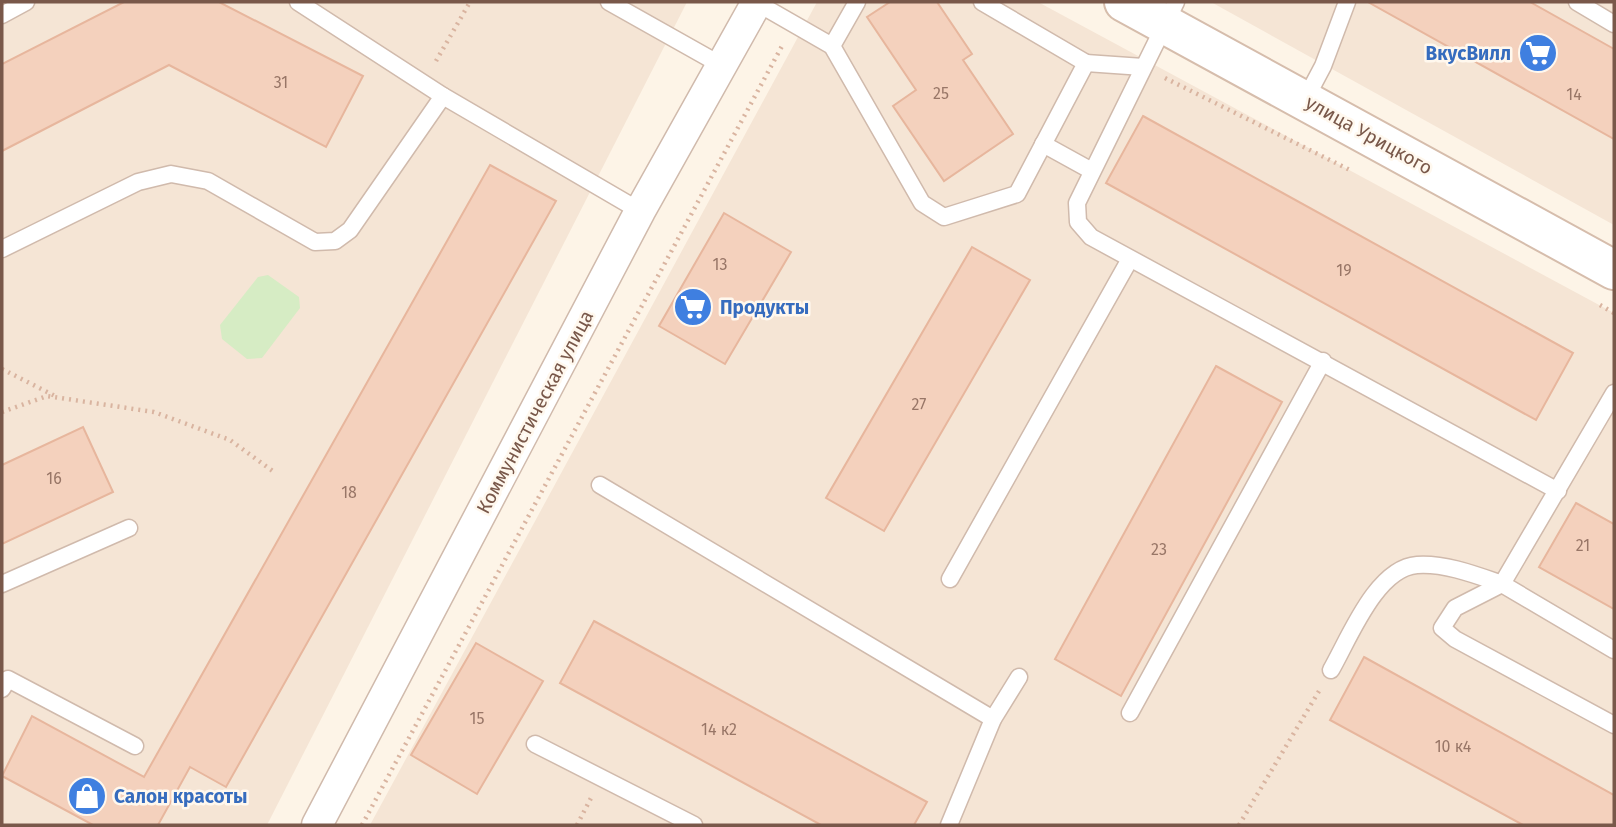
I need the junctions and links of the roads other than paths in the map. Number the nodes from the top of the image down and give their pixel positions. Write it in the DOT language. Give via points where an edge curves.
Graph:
graph roads {
  1 [pos="26,2"];
  2 [pos="298,2"];
  3 [pos="609,2"];
  4 [pos="757,2"];
  5 [pos="857,2"];
  6 [pos="982,2"];
  7 [pos="1124,2"];
  8 [pos="1347,2"];
  9 [pos="1577,2"];
  10 [pos="1170,12"];
  11 [pos="2,15"];
  12 [pos="1614,23"];
  13 [pos="832,46"];
  14 [pos="1086,63"];
  15 [pos="722,65"];
  16 [pos="1143,67"];
  17 [pos="443,96"];
  18 [pos="1305,100"];
  19 [pos="1043,144"];
  20 [pos="1092,171"];
  21 [pos="640,211"];
  22 [pos="2,249"];
  23 [pos="1130,260"];
  24 [pos="1614,270"];
  25 [pos="1323,361"];
  26 [pos="1614,393"];
  27 [pos="600,485"];
  28 [pos="1558,491"];
  29 [pos="129,527"];
  30 [pos="950,579"];
  31 [pos="2,584"];
  32 [pos="1502,584"];
  33 [pos="1614,650"];
  34 [pos="1331,670"];
  35 [pos="1019,677"];
  36 [pos="2,689"];
  37 [pos="1130,713"];
  38 [pos="993,719"];
  39 [pos="1614,725"];
  40 [pos="535,744"];
  41 [pos="135,746"];
  42 [pos="317,825"];
  43 [pos="694,825"];
  44 [pos="949,825"];
  1 -- 11 [label="lane"];
  2 -- 17 [label="lane"];
  3 -- 15 [label="lane"];
  4 -- 13 [label="lane"];
  4 -- 15 [label="street, Коммунистическая улица"];
  5 -- 13 [label="lane"];
  6 -- 14 [label="lane"];
  7 -- 10 [label="street, улица Урицкого"];
  8 -- 18 [label="lane"];
  9 -- 12 [label="lane"];
  10 -- 16 [label="lane"];
  10 -- 18 [label="street, улица Урицкого"];
  13 -- 19 [label="lane" via="922,203 944,217 1017,194"];
  14 -- 16 [label="lane"];
  14 -- 19 [label="lane"];
  15 -- 21 [label="street, Коммунистическая улица"];
  16 -- 20 [label="lane"];
  17 -- 21 [label="lane"];
  17 -- 22 [label="lane" via="350,230 335,241 315,242 208,181 171,174 138,182"];
  18 -- 24 [label="street, улица Урицкого"];
  19 -- 20 [label="lane"];
  20 -- 23 [label="lane" via="1077,203 1078,222 1091,237"];
  21 -- 42 [label="street, Коммунистическая улица"];
  23 -- 25 [label="lane"];
  23 -- 30 [label="lane"];
  25 -- 28 [label="lane"];
  25 -- 37 [label="lane"];
  26 -- 28 [label="lane"];
  27 -- 38 [label="lane"];
  28 -- 32 [label="lane"];
  29 -- 31 [label="lane"];
  32 -- 33 [label="lane"];
  32 -- 34 [label="lane" via="1464,572 1416,565 1395,572 1377,588"];
  32 -- 39 [label="lane" via="1455,608 1442,628"];
  35 -- 38 [label="lane"];
  36 -- 41 [label="lane" via="8,678"];
  38 -- 44 [label="lane"];
  40 -- 43 [label="lane"];
}
